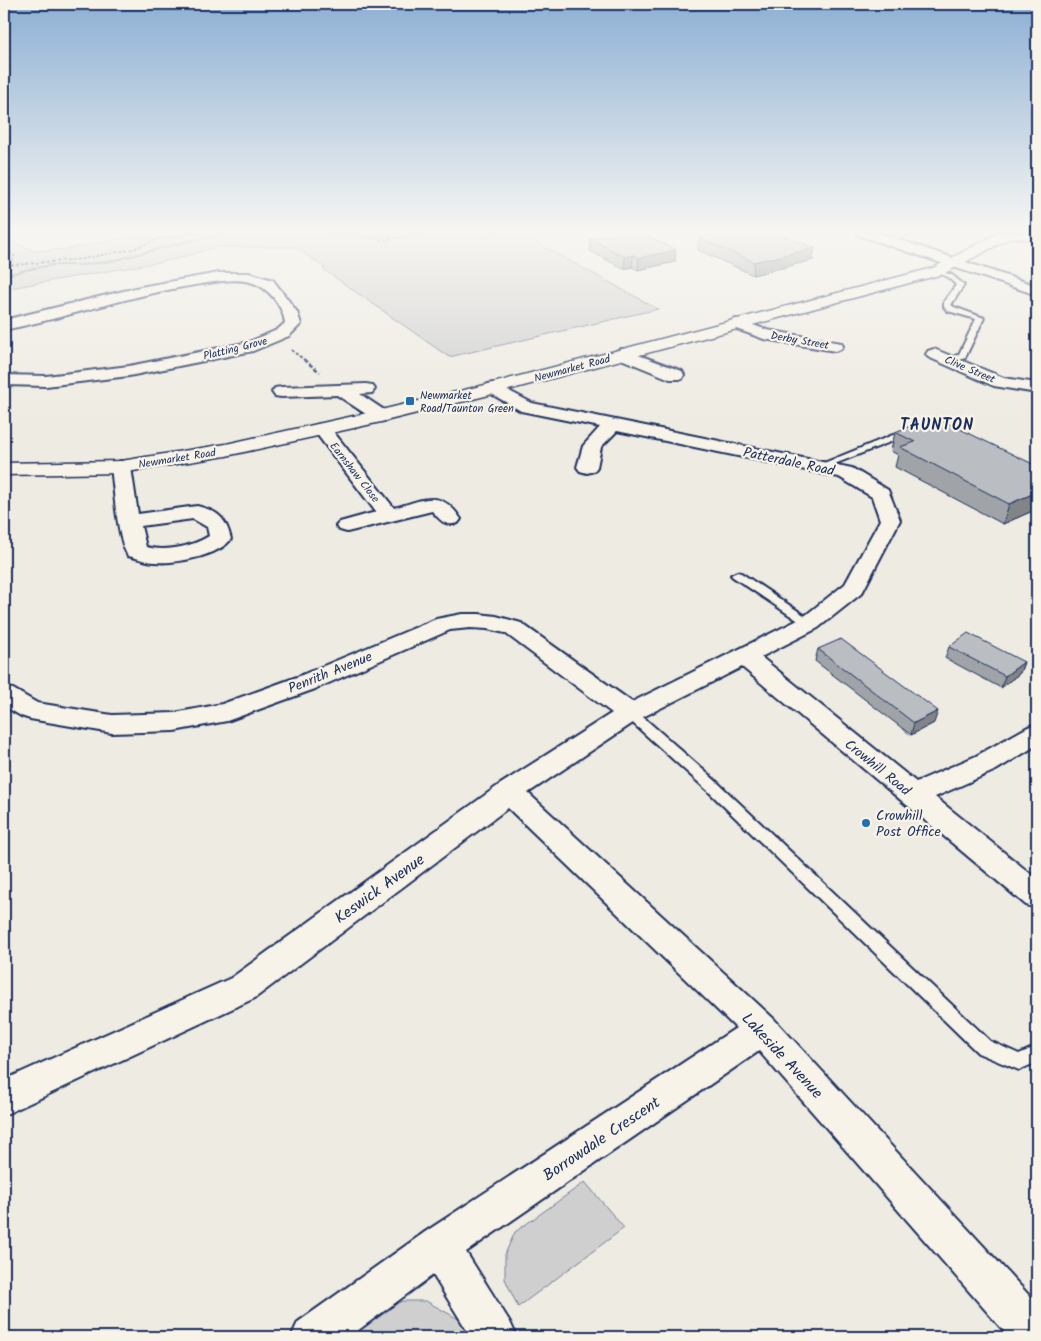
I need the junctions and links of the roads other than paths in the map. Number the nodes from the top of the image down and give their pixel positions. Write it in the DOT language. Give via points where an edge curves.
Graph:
graph roads {
  1 [pos="122,295"];
  2 [pos="277,295"];
  3 [pos="844,295"];
  4 [pos="953,295"];
  5 [pos="736,324"];
  6 [pos="4,325"];
  7 [pos="835,346"];
  8 [pos="622,354"];
  9 [pos="934,354"];
  10 [pos="950,361"];
  11 [pos="676,375"];
  12 [pos="4,380"];
  13 [pos="494,388"];
  14 [pos="1037,388"];
  15 [pos="366,389"];
  16 [pos="341,390"];
  17 [pos="281,392"];
  18 [pos="381,416"];
  19 [pos="612,425"];
  20 [pos="922,427"];
  21 [pos="322,430"];
  22 [pos="121,467"];
  23 [pos="587,467"];
  24 [pos="819,467"];
  25 [pos="4,469"];
  26 [pos="388,515"];
  27 [pos="451,519"];
  28 [pos="129,521"];
  29 [pos="346,526"];
  30 [pos="737,574"];
  31 [pos="810,623"];
  32 [pos="743,655"];
  33 [pos="4,695"];
  34 [pos="630,713"];
  35 [pos="1037,733"];
  36 [pos="509,792"];
  37 [pos="912,795"];
  38 [pos="1037,896"];
  39 [pos="762,1030"];
  40 [pos="1037,1054"];
  41 [pos="4,1098"];
  42 [pos="439,1246"];
  43 [pos="1037,1336"];
  44 [pos="314,1337"];
  45 [pos="495,1337"];
  1 -- 6 [label="street, Platting Grove"];
  2 -- 12 [label="street, Platting Grove" via="293,316 293,324 284,333 253,346 129,371 46,381"];
  3 -- 5 [label="main road, Newmarket Road"];
  4 -- 10 [label="lane" via="947,305 951,309 980,318 962,356"];
  5 -- 7 [label="street, Derby Street" via="764,334"];
  5 -- 8 [label="main road, Newmarket Road"];
  8 -- 11 [label="street"];
  8 -- 13 [label="main road, Newmarket Road"];
  9 -- 10 [label="street, Clive Street"];
  10 -- 14 [label="street, Clive Street" via="1000,382"];
  13 -- 18 [label="main road, Newmarket Road"];
  13 -- 19 [label="street, Patterdale Road" via="526,407"];
  15 -- 16 [label="street"];
  16 -- 17 [label="street"];
  16 -- 18 [label="street"];
  18 -- 21 [label="main road, Newmarket Road"];
  19 -- 23 [label="street" via="592,446"];
  19 -- 24 [label="street, Patterdale Road"];
  20 -- 24 [label="lane"];
  21 -- 22 [label="main road, Newmarket Road"];
  21 -- 26 [label="street, Earnshaw Close"];
  22 -- 25 [label="main road, Newmarket Road"];
  22 -- 28 [label="street"];
  24 -- 31 [label="street, Patterdale Road" via="845,472 881,494 890,520 854,588"];
  26 -- 27 [label="street, Earnshaw Close" via="436,504"];
  26 -- 29 [label="street, Earnshaw Close"];
  30 -- 31 [label="lane"];
  31 -- 32 [label="street, Patterdale Road"];
  32 -- 34 [label="street, Keswick Avenue"];
  32 -- 37 [label="street, Crowhill Road"];
  33 -- 34 [label="street, Penrith Avenue" via="30,710 112,724 174,722 227,712 306,683 444,624 467,619 499,622 513,628"];
  34 -- 36 [label="street, Keswick Avenue"];
  34 -- 40 [label="lane" via="712,786 984,1048 1019,1062"];
  35 -- 37 [label="street" via="986,763"];
  36 -- 39 [label="street, Lakeside Avenue"];
  36 -- 41 [label="street, Keswick Avenue" via="243,988"];
  37 -- 38 [label="street, Crowhill Road"];
  39 -- 42 [label="street, Borrowdale Crescent"];
  39 -- 43 [label="street, Lakeside Avenue"];
  42 -- 44 [label="street, Borrowdale Crescent"];
  42 -- 45 [label="street"];
}
